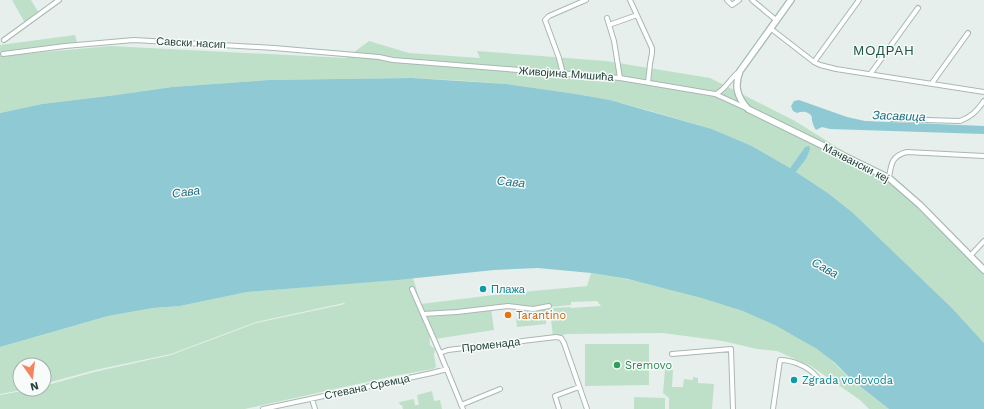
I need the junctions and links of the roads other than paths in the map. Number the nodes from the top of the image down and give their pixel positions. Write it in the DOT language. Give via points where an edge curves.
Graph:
graph roads {
  1 [pos="59,0"];
  2 [pos="586,0"];
  3 [pos="630,0"];
  4 [pos="727,0"];
  5 [pos="739,0"];
  6 [pos="752,0"];
  7 [pos="791,0"];
  8 [pos="859,0"];
  9 [pos="918,8"];
  10 [pos="637,15"];
  11 [pos="607,18"];
  12 [pos="776,20"];
  13 [pos="609,25"];
  14 [pos="770,28"];
  15 [pos="968,33"];
  16 [pos="4,40"];
  17 [pos="3,54"];
  18 [pos="379,57"];
  19 [pos="814,62"];
  20 [pos="740,70"];
  21 [pos="871,73"];
  22 [pos="563,74"];
  23 [pos="620,78"];
  24 [pos="648,83"];
  25 [pos="932,83"];
  26 [pos="984,92"];
  27 [pos="716,94"];
  28 [pos="984,101"];
  29 [pos="748,109"];
  30 [pos="892,119"];
  31 [pos="984,156"];
  32 [pos="889,178"];
  33 [pos="984,241"];
  34 [pos="970,256"];
  35 [pos="984,270"];
  36 [pos="412,289"];
  37 [pos="549,306"];
  38 [pos="423,314"];
  39 [pos="440,353"];
  40 [pos="672,354"];
  41 [pos="447,369"];
  42 [pos="817,377"];
  43 [pos="579,387"];
  44 [pos="500,389"];
  45 [pos="312,399"];
  46 [pos="462,407"];
  47 [pos="263,409"];
  48 [pos="315,409"];
  49 [pos="559,409"];
  50 [pos="587,409"];
  51 [pos="733,409"];
  52 [pos="773,409"];
  1 -- 16 [label="street"];
  2 -- 22 [label="street" via="545,20"];
  3 -- 10 [label="street"];
  4 -- 5 [label="street" via="732,5"];
  6 -- 12 [label="street"];
  7 -- 12 [label="street"];
  8 -- 19 [label="street"];
  9 -- 21 [label="street"];
  10 -- 13 [label="street"];
  10 -- 24 [label="street" via="652,48"];
  11 -- 13 [label="street"];
  12 -- 14 [label="street"];
  13 -- 23 [label="street"];
  14 -- 19 [label="street"];
  14 -- 20 [label="street"];
  15 -- 25 [label="street"];
  17 -- 18 [label="street, Савски насип" via="134,40"];
  18 -- 22 [label="street, Живојина Мишића"];
  19 -- 21 [label="street" via="827,67"];
  20 -- 27 [label="street"];
  20 -- 29 [label="street" via="736,86 740,99"];
  21 -- 25 [label="street"];
  22 -- 23 [label="street, Живојина Мишића"];
  23 -- 24 [label="street, Живојина Мишића"];
  24 -- 27 [label="street, Живојина Мишића"];
  25 -- 26 [label="street"];
  27 -- 29 [label="street, Живојина Мишића"];
  28 -- 30 [label="street" via="975,112 960,121"];
  29 -- 32 [label="street, Мачвански кеј"];
  31 -- 32 [label="street" via="907,152 895,157"];
  32 -- 34 [label="street, Мачвански кеј" via="920,205"];
  33 -- 34 [label="street"];
  34 -- 35 [label="street, Мачвански кеј"];
  36 -- 38 [label="street"];
  37 -- 38 [label="street" via="533,309 508,306"];
  38 -- 39 [label="street"];
  39 -- 41 [label="street"];
  39 -- 43 [label="street, Променада" via="455,349 561,338"];
  40 -- 51 [label="street" via="730,349"];
  41 -- 45 [label="street, Стевана Сремца"];
  41 -- 46 [label="street"];
  42 -- 52 [label="street" via="810,369 780,361"];
  43 -- 49 [label="street" via="555,396"];
  43 -- 50 [label="street"];
  44 -- 46 [label="street"];
  45 -- 47 [label="street, Стевана Сремца"];
  45 -- 48 [label="street"];
}
